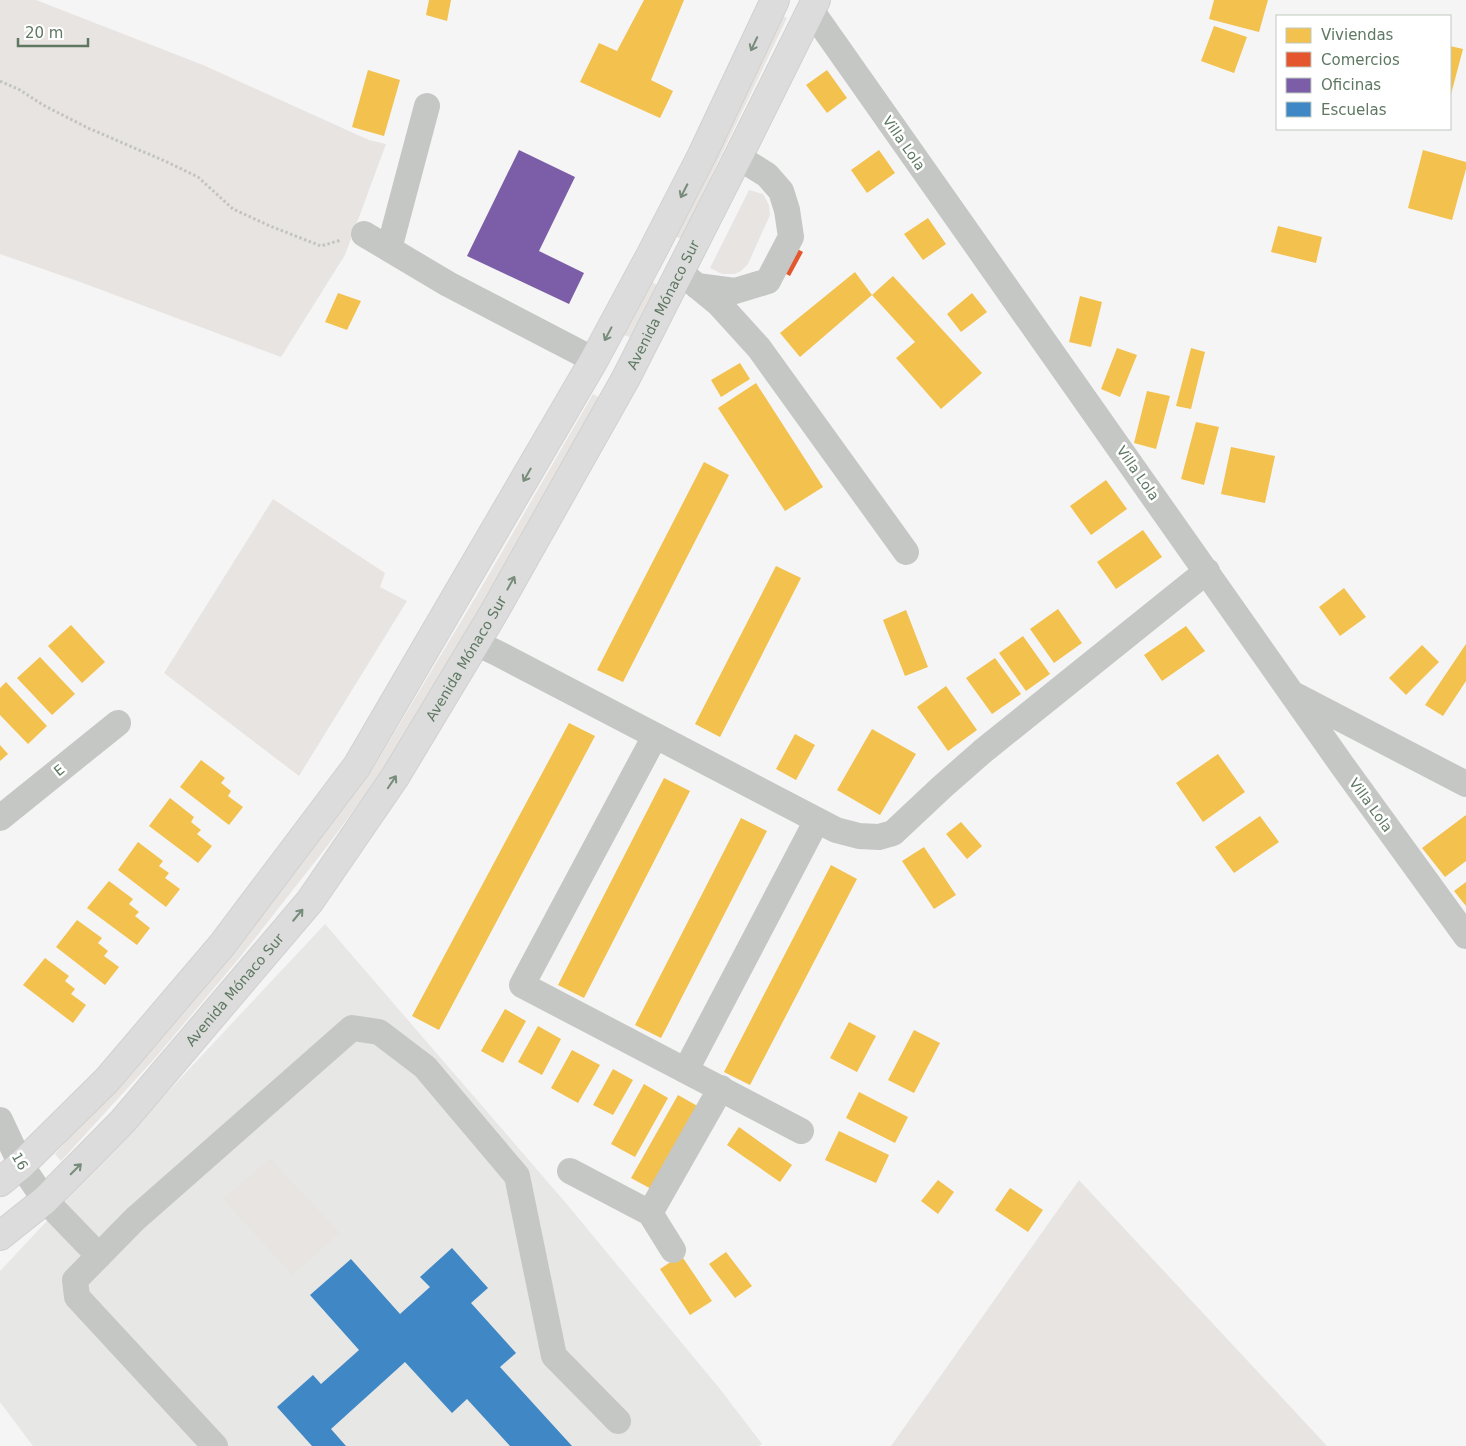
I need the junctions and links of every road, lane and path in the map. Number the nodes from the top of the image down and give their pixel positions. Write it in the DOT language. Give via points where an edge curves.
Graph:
graph roads {
  1 [pos="775,0"];
  2 [pos="810,3"];
  3 [pos="0,81"];
  4 [pos="427,106"];
  5 [pos="738,157"];
  6 [pos="364,234"];
  7 [pos="389,249"];
  8 [pos="650,256"];
  9 [pos="688,279"];
  10 [pos="594,360"];
  11 [pos="626,378"];
  12 [pos="906,552"];
  13 [pos="1206,571"];
  14 [pos="476,643"];
  15 [pos="1292,693"];
  16 [pos="118,723"];
  17 [pos="655,736"];
  18 [pos="1466,784"];
  19 [pos="0,818"];
  20 [pos="817,820"];
  21 [pos="1466,936"];
  22 [pos="686,1070"];
  23 [pos="720,1088"];
  24 [pos="0,1120"];
  25 [pos="801,1131"];
  26 [pos="21,1165"];
  27 [pos="570,1171"];
  28 [pos="0,1182"];
  29 [pos="45,1200"];
  30 [pos="650,1213"];
  31 [pos="0,1236"];
  32 [pos="673,1250"];
  33 [pos="99,1256"];
  34 [pos="618,1421"];
  35 [pos="215,1446"];
  1 -- 8 [label="main road, one-way"];
  2 -- 5 [label="main road, Avenida Mónaco Sur"];
  2 -- 13 [label="street, Villa Lola"];
  3 -- 6 [label="path" via="88,128 198,177 233,209 299,238 321,246"];
  4 -- 7 [label="street"];
  5 -- 9 [label="main road, Avenida Mónaco Sur"];
  5 -- 9 [label="street" via="767,175 780,190 791,237 768,281 735,291"];
  6 -- 7 [label="street"];
  7 -- 10 [label="street" via="448,284"];
  8 -- 9 [label="main road"];
  8 -- 10 [label="main road, one-way"];
  9 -- 11 [label="main road, Avenida Mónaco Sur"];
  9 -- 12 [label="street" via="719,304 759,348"];
  10 -- 11 [label="main road"];
  10 -- 26 [label="main road, one-way" via="357,766 222,945 107,1080"];
  14 -- 11 [label="main road, Avenida Mónaco Sur, one-way"];
  13 -- 15 [label="street, Villa Lola"];
  13 -- 20 [label="street" via="983,751 892,833 879,837 859,836 836,830"];
  14 -- 17 [label="street"];
  29 -- 14 [label="main road, Avenida Mónaco Sur, one-way" via="123,1121 310,901 395,777"];
  15 -- 18 [label="street"];
  15 -- 21 [label="street, Villa Lola"];
  16 -- 19 [label="street, E"];
  17 -- 20 [label="street"];
  17 -- 22 [label="street" via="522,985"];
  20 -- 22 [label="street"];
  22 -- 23 [label="street"];
  23 -- 25 [label="street"];
  23 -- 30 [label="street"];
  24 -- 26 [label="street, 16"];
  26 -- 28 [label="main road"];
  26 -- 29 [label="street, 16"];
  27 -- 30 [label="street"];
  29 -- 31 [label="main road, Avenida Mónaco Sur"];
  29 -- 33 [label="street, 16"];
  30 -- 32 [label="street"];
  33 -- 34 [label="street" via="135,1219 352,1028 379,1032 426,1067 517,1176 554,1356"];
  33 -- 35 [label="street" via="75,1280 77,1297"];
}
